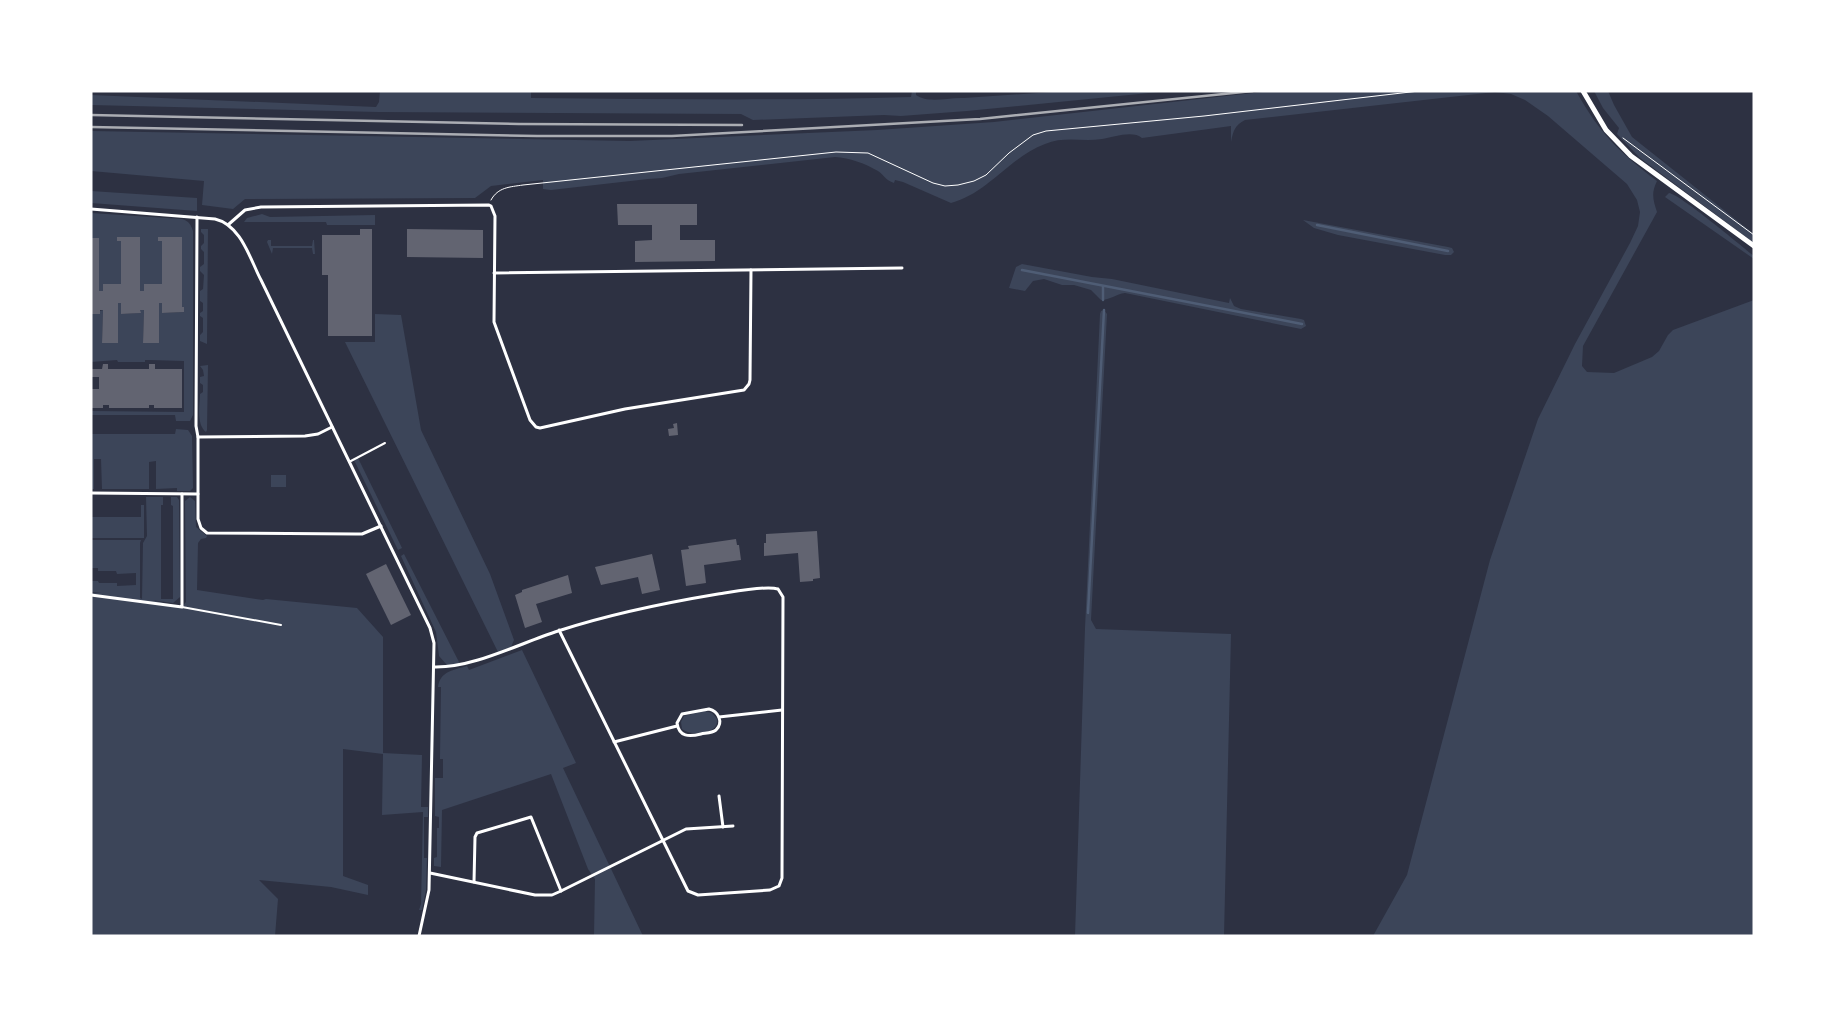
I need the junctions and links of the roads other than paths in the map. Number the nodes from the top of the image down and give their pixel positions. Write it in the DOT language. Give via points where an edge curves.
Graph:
graph roads {
  1 [pos="1583,91"];
  2 [pos="91,208"];
  3 [pos="197,217"];
  4 [pos="229,224"];
  5 [pos="1754,246"];
  6 [pos="902,268"];
  7 [pos="751,270"];
  8 [pos="494,273"];
  9 [pos="332,427"];
  10 [pos="198,437"];
  11 [pos="385,443"];
  12 [pos="349,462"];
  13 [pos="91,494"];
  14 [pos="182,494"];
  15 [pos="198,494"];
  16 [pos="381,526"];
  17 [pos="91,594"];
  18 [pos="182,607"];
  19 [pos="281,625"];
  20 [pos="560,630"];
  21 [pos="434,667"];
  22 [pos="782,710"];
  23 [pos="719,717"];
  24 [pos="677,726"];
  25 [pos="614,742"];
  26 [pos="719,796"];
  27 [pos="723,826"];
  28 [pos="733,826"];
  29 [pos="662,841"];
  30 [pos="430,873"];
  31 [pos="474,882"];
  32 [pos="561,891"];
  33 [pos="419,936"];
  1 -- 5 [label="main road" via="1606,130 1631,156"];
  2 -- 3 [label="street"];
  3 -- 4 [label="street"];
  3 -- 10 [label="street"];
  4 -- 8 [label="street" via="245,210 261,207 488,205 494,210"];
  4 -- 9 [label="street" via="242,242"];
  6 -- 7 [label="street"];
  7 -- 8 [label="street"];
  7 -- 8 [label="street" via="750,380 747,388 625,409 540,428 530,420 495,326"];
  9 -- 10 [label="street" via="305,436"];
  9 -- 12 [label="street"];
  10 -- 15 [label="street"];
  11 -- 12 [label="lane"];
  12 -- 16 [label="street"];
  13 -- 14 [label="street"];
  14 -- 15 [label="street"];
  14 -- 18 [label="street"];
  15 -- 16 [label="street" via="199,524 207,533 362,534"];
  16 -- 21 [label="street" via="430,628"];
  17 -- 18 [label="street"];
  18 -- 19 [label="lane"];
  20 -- 21 [label="street" via="460,665"];
  20 -- 22 [label="street" via="671,602 730,592 778,589 783,598"];
  20 -- 25 [label="street"];
  21 -- 30 [label="street"];
  22 -- 23 [label="street"];
  22 -- 29 [label="street" via="782,878 779,886 770,890 694,895 686,888"];
  23 -- 24 [label="street" via="709,709 686,712 679,717"];
  23 -- 24 [label="street" via="719,726 709,733 686,736"];
  24 -- 25 [label="street"];
  25 -- 29 [label="street"];
  26 -- 27 [label="street"];
  27 -- 28 [label="street"];
  27 -- 29 [label="street" via="686,830"];
  29 -- 32 [label="street"];
  30 -- 31 [label="street"];
  30 -- 33 [label="street"];
  31 -- 32 [label="street" via="535,895 552,895"];
  31 -- 32 [label="street" via="476,835 532,817"];
}
